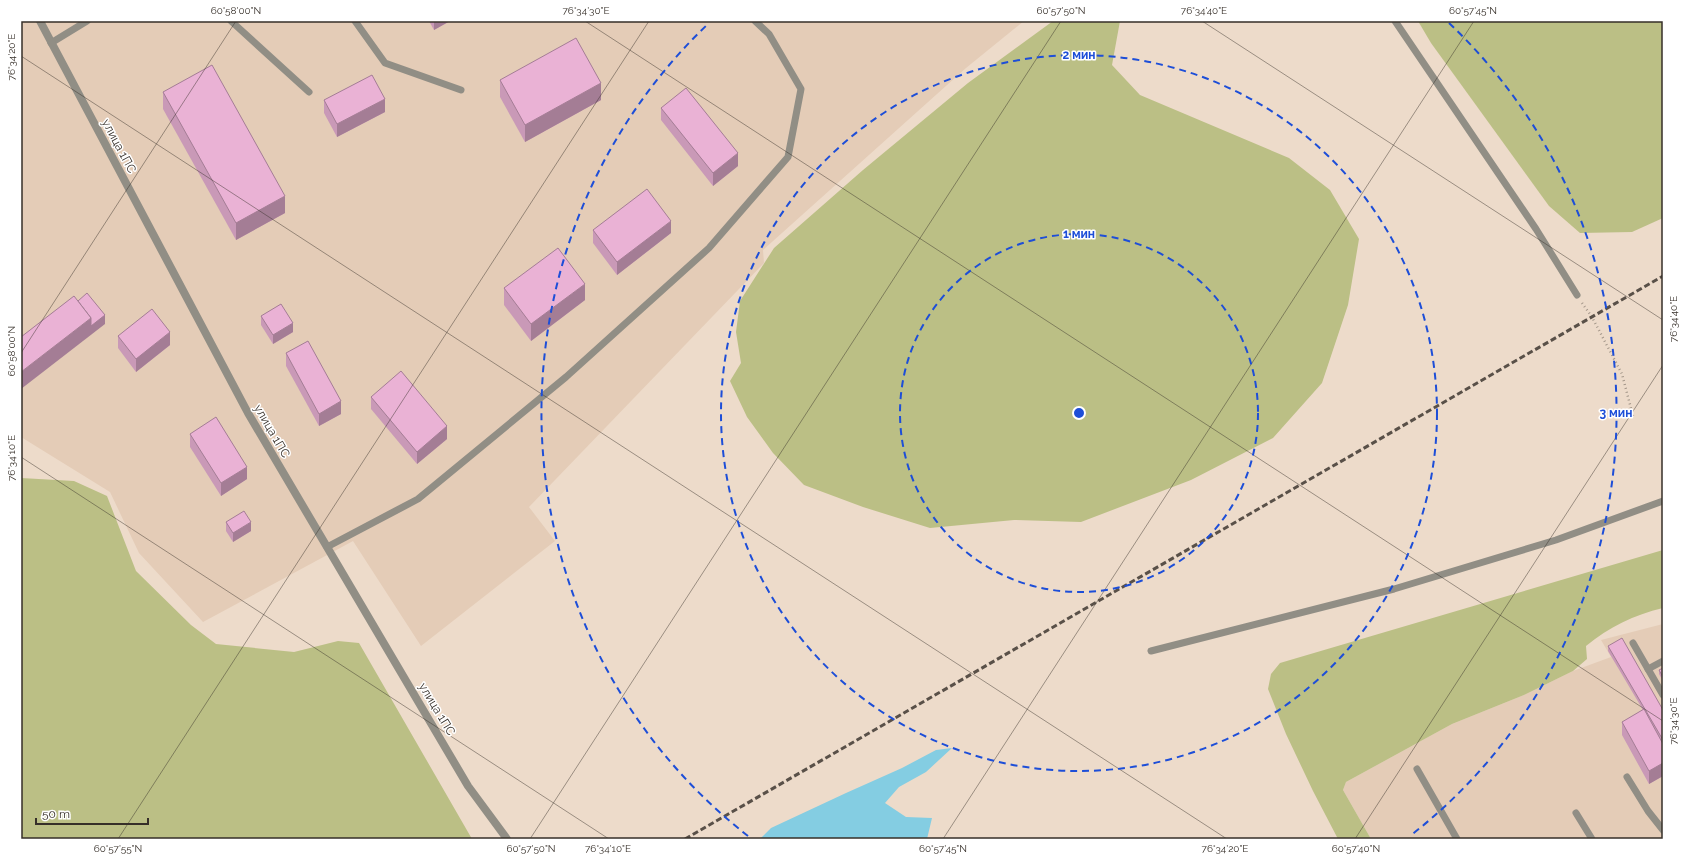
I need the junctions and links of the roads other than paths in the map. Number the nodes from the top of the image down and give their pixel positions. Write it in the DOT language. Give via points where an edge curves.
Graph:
graph roads {
  1 [pos="40,21"];
  2 [pos="87,21"];
  3 [pos="231,21"];
  4 [pos="355,21"];
  5 [pos="755,21"];
  6 [pos="1395,21"];
  7 [pos="51,43"];
  8 [pos="460,90"];
  9 [pos="309,92"];
  10 [pos="1576,295"];
  11 [pos="1663,501"];
  12 [pos="327,547"];
  13 [pos="1633,643"];
  14 [pos="1151,650"];
  15 [pos="1663,661"];
  16 [pos="1648,669"];
  17 [pos="1663,695"];
  18 [pos="1417,769"];
  19 [pos="1627,777"];
  20 [pos="1576,813"];
  21 [pos="1663,830"];
  22 [pos="507,839"];
  23 [pos="1457,839"];
  24 [pos="1592,839"];
  1 -- 7 [label="street, улица 1ПС"];
  2 -- 7 [label="lane"];
  3 -- 9 [label="lane"];
  4 -- 8 [label="lane" via="385,63"];
  5 -- 12 [label="lane" via="769,34 800,89 788,157 708,248 566,377 418,499"];
  6 -- 10 [label="lane" via="1536,229"];
  7 -- 12 [label="street, улица 1ПС" via="248,413"];
  11 -- 14 [label="lane" via="1556,540 1394,589"];
  12 -- 22 [label="street, улица 1ПС" via="468,786"];
  13 -- 16 [label="lane"];
  15 -- 16 [label="lane"];
  16 -- 17 [label="lane"];
  18 -- 23 [label="lane"];
  19 -- 21 [label="lane"];
  20 -- 24 [label="lane"];
}
